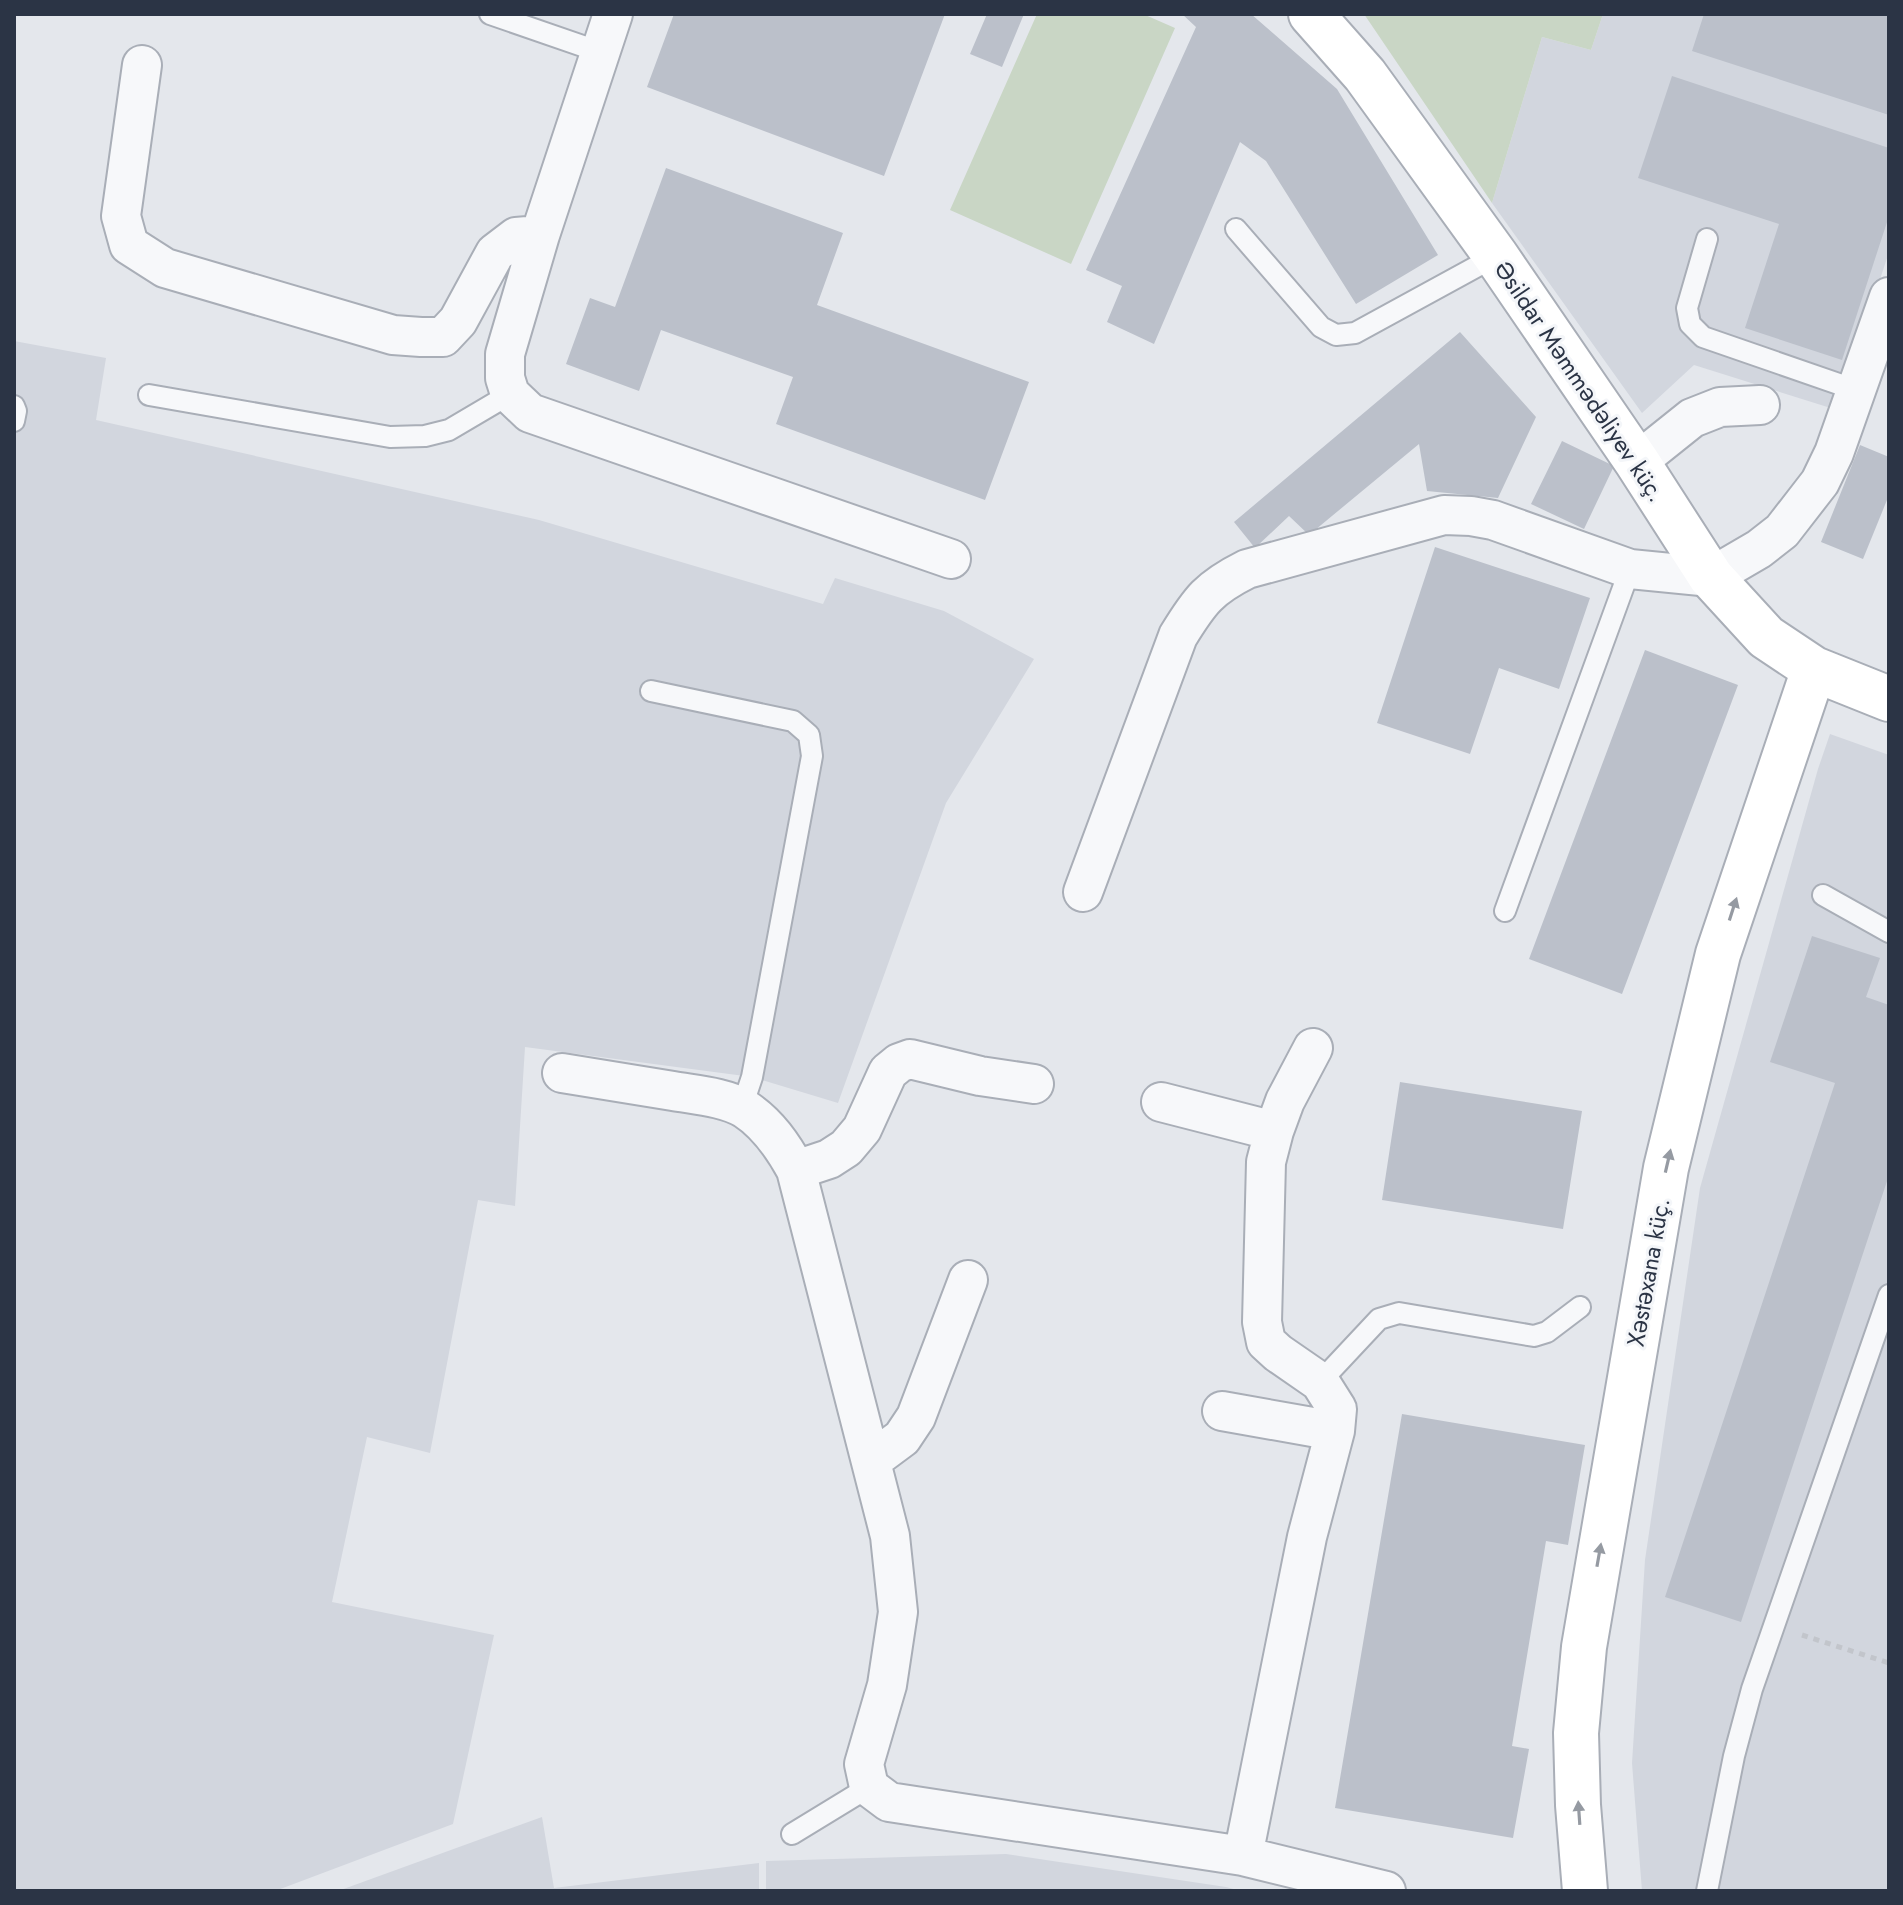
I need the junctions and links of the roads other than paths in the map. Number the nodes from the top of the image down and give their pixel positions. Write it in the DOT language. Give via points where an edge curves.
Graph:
graph roads {
  1 [pos="490,14"];
  2 [pos="613,14"];
  3 [pos="1311,14"];
  4 [pos="600,52"];
  5 [pos="142,65"];
  6 [pos="1236,229"];
  7 [pos="540,235"];
  8 [pos="1707,239"];
  9 [pos="1496,256"];
  10 [pos="1889,297"];
  11 [pos="1856,390"];
  12 [pos="510,394"];
  13 [pos="149,395"];
  14 [pos="1760,405"];
  15 [pos="14,406"];
  16 [pos="14,421"];
  17 [pos="1637,462"];
  18 [pos="951,559"];
  19 [pos="1630,569"];
  20 [pos="1711,577"];
  21 [pos="1814,669"];
  22 [pos="651,691"];
  23 [pos="1889,699"];
  24 [pos="1083,892"];
  25 [pos="1823,895"];
  26 [pos="1505,911"];
  27 [pos="1889,932"];
  28 [pos="1313,1048"];
  29 [pos="562,1073"];
  30 [pos="1034,1084"];
  31 [pos="1161,1102"];
  32 [pos="742,1107"];
  33 [pos="1274,1131"];
  34 [pos="796,1170"];
  35 [pos="968,1280"];
  36 [pos="1889,1295"];
  37 [pos="1580,1307"];
  38 [pos="1320,1382"];
  39 [pos="1222,1411"];
  40 [pos="1335,1431"];
  41 [pos="871,1461"];
  42 [pos="869,1787"];
  43 [pos="792,1834"];
  44 [pos="1243,1856"];
  45 [pos="1386,1891"];
  46 [pos="1585,1891"];
  47 [pos="1707,1891"];
  1 -- 4 [label="lane"];
  2 -- 4 [label="street"];
  3 -- 9 [label="street, Əsildar Məmmədəliyev küç." via="1365,75"];
  4 -- 7 [label="street"];
  5 -- 7 [label="street" via="121,216 129,245 165,268 393,335 443,337 458,321 495,253 516,237"];
  6 -- 9 [label="lane" via="1321,327 1336,335 1355,333"];
  7 -- 12 [label="street" via="505,354"];
  8 -- 11 [label="lane" via="1687,308 1690,324 1703,337"];
  9 -- 17 [label="street, Əsildar Məmmədəliyev küç."];
  10 -- 11 [label="street"];
  11 -- 20 [label="street" via="1820,482 1782,531"];
  12 -- 13 [label="lane" via="449,430 390,437"];
  12 -- 18 [label="street" via="530,413"];
  14 -- 17 [label="street" via="1720,407 1692,418"];
  15 -- 16 [label="lane"];
  17 -- 20 [label="street, Əsildar Məmmədəliyev küç."];
  19 -- 20 [label="street"];
  19 -- 24 [label="street" via="1493,520 1444,515 1247,569 1221,582 1197,605 1178,636"];
  19 -- 26 [label="lane"];
  20 -- 21 [label="street, Əsildar Məmmədəliyev küç." via="1766,637"];
  21 -- 23 [label="street, Əsildar Məmmədəliyev küç."];
  46 -- 21 [label="street, Xəstəxana küç., one-way" via="1576,1733 1584,1647 1666,1168 1718,954"];
  22 -- 32 [label="lane" via="793,721 809,735 812,756"];
  25 -- 27 [label="lane"];
  28 -- 33 [label="street"];
  29 -- 32 [label="street"];
  30 -- 34 [label="street" via="910,1059 888,1072 862,1129 846,1148"];
  31 -- 33 [label="street"];
  32 -- 34 [label="street" via="782,1144"];
  33 -- 38 [label="street" via="1266,1162 1262,1322 1266,1342"];
  34 -- 41 [label="street"];
  35 -- 41 [label="street" via="916,1417 902,1438"];
  36 -- 47 [label="lane" via="1752,1689"];
  37 -- 38 [label="lane" via="1534,1336 1399,1313 1379,1319"];
  38 -- 40 [label="street" via="1337,1409"];
  39 -- 40 [label="street"];
  40 -- 44 [label="street" via="1307,1537"];
  41 -- 42 [label="street" via="890,1536 898,1612 887,1685 864,1764"];
  42 -- 43 [label="lane"];
  42 -- 44 [label="street" via="889,1802"];
  44 -- 45 [label="street"];
}
